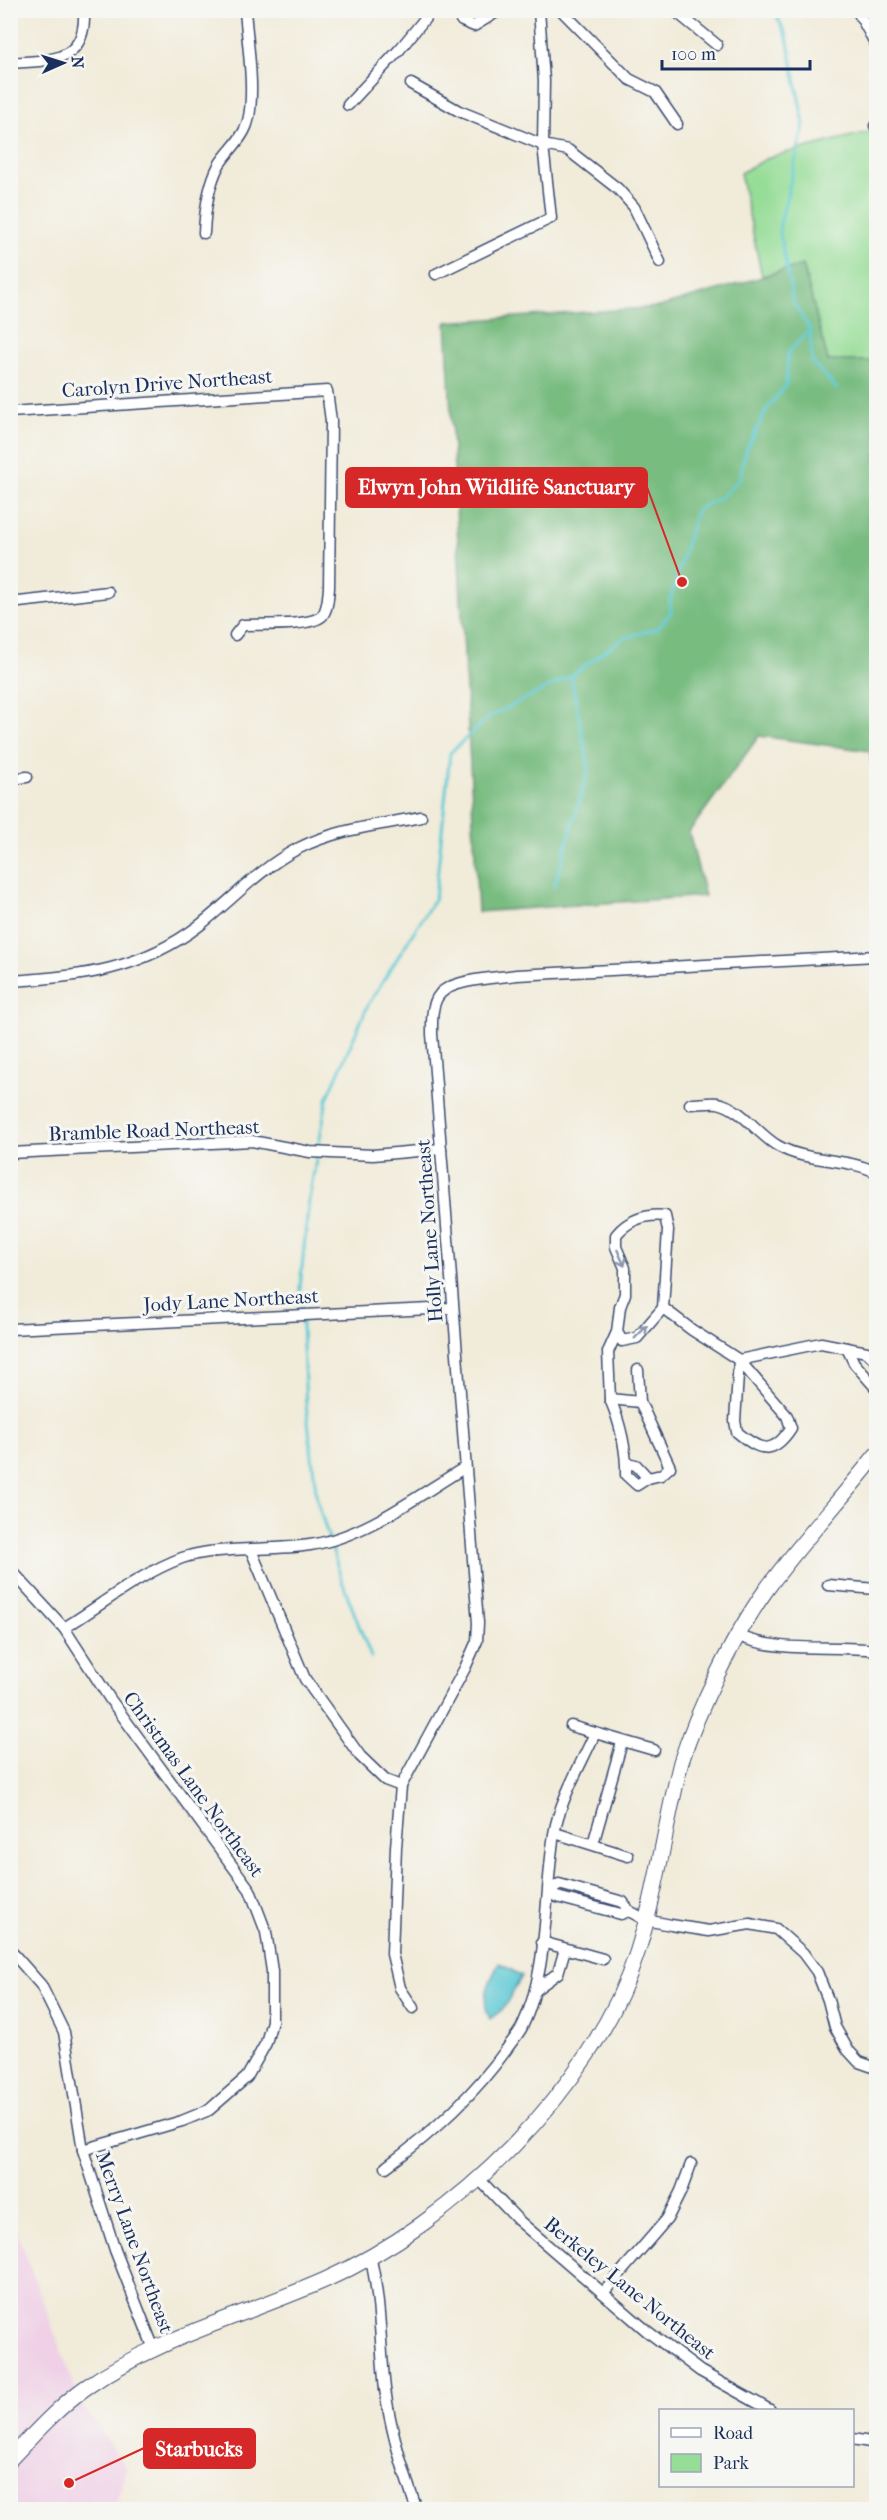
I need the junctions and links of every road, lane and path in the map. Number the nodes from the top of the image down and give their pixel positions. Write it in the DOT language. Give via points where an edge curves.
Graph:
graph roads {
  1 [pos="84,10"];
  2 [pos="245,10"];
  3 [pos="432,10"];
  4 [pos="454,10"];
  5 [pos="500,10"];
  6 [pos="539,10"];
  7 [pos="561,10"];
  8 [pos="674,10"];
  9 [pos="857,10"];
  10 [pos="876,42"];
  11 [pos="717,45"];
  12 [pos="10,63"];
  13 [pos="411,84"];
  14 [pos="348,105"];
  15 [pos="677,124"];
  16 [pos="543,145"];
  17 [pos="204,233"];
  18 [pos="660,262"];
  19 [pos="436,274"];
  20 [pos="10,412"];
  21 [pos="108,592"];
  22 [pos="10,603"];
  23 [pos="235,635"];
  24 [pos="27,777"];
  25 [pos="10,779"];
  26 [pos="421,817"];
  27 [pos="876,956"];
  28 [pos="10,981"];
  29 [pos="690,1104"];
  30 [pos="441,1149"];
  31 [pos="10,1153"];
  32 [pos="876,1172"];
  33 [pos="452,1308"];
  34 [pos="663,1308"];
  35 [pos="10,1329"];
  36 [pos="617,1332"];
  37 [pos="847,1348"];
  38 [pos="740,1360"];
  39 [pos="876,1361"];
  40 [pos="638,1370"];
  41 [pos="876,1388"];
  42 [pos="610,1399"];
  43 [pos="640,1402"];
  44 [pos="876,1455"];
  45 [pos="464,1468"];
  46 [pos="251,1550"];
  47 [pos="10,1569"];
  48 [pos="828,1585"];
  49 [pos="876,1589"];
  50 [pos="64,1628"];
  51 [pos="739,1636"];
  52 [pos="876,1650"];
  53 [pos="571,1726"];
  54 [pos="596,1733"];
  55 [pos="622,1742"];
  56 [pos="654,1750"];
  57 [pos="401,1786"];
  58 [pos="555,1833"];
  59 [pos="593,1844"];
  60 [pos="628,1856"];
  61 [pos="549,1891"];
  62 [pos="592,1893"];
  63 [pos="589,1906"];
  64 [pos="629,1911"];
  65 [pos="646,1920"];
  66 [pos="542,1942"];
  67 [pos="565,1949"];
  68 [pos="10,1950"];
  69 [pos="603,1959"];
  70 [pos="535,1990"];
  71 [pos="413,2008"];
  72 [pos="876,2068"];
  73 [pos="82,2150"];
  74 [pos="691,2163"];
  75 [pos="386,2167"];
  76 [pos="479,2179"];
  77 [pos="370,2256"];
  78 [pos="603,2293"];
  79 [pos="154,2349"];
  80 [pos="768,2409"];
  81 [pos="876,2426"];
  82 [pos="854,2439"];
  83 [pos="874,2443"];
  84 [pos="10,2459"];
  85 [pos="417,2510"];
  1 -- 12 [label="street" via="84,34 71,52 61,58"];
  2 -- 17 [label="street" via="249,114 212,182"];
  3 -- 14 [label="street"];
  4 -- 5 [label="street" via="462,21 474,26"];
  6 -- 16 [label="street"];
  7 -- 15 [label="street" via="629,79 655,92"];
  8 -- 11 [label="street"];
  9 -- 10 [label="street"];
  13 -- 16 [label="street" via="459,111"];
  16 -- 18 [label="street" via="568,150 618,189 634,207"];
  16 -- 19 [label="street" via="551,218"];
  20 -- 23 [label="street, Carolyn Drive Northeast" via="327,391 331,421 326,607 321,616 308,622 243,625"];
  21 -- 22 [label="street"];
  24 -- 25 [label="street"];
  26 -- 28 [label="street" via="354,829 299,849 252,878 181,939 148,955 76,977"];
  27 -- 30 [label="street, Holly Lane Northeast" via="517,975 450,986 439,994 431,1015"];
  29 -- 32 [label="street" via="715,1102 729,1106 777,1146"];
  30 -- 31 [label="street, Bramble Road Northeast" via="373,1155 310,1152 252,1141"];
  30 -- 33 [label="street, Holly Lane Northeast"];
  33 -- 35 [label="street, Jody Lane Northeast"];
  33 -- 45 [label="street, Holly Lane Northeast"];
  36 -- 34 [label="street, one-way" via="622,1341 637,1338"];
  34 -- 36 [label="street, one-way" via="668,1230 665,1216 646,1215 616,1235 616,1247 626,1268"];
  34 -- 38 [label="street"];
  36 -- 42 [label="street" via="608,1352"];
  37 -- 38 [label="street" via="806,1344"];
  37 -- 39 [label="street" via="867,1352"];
  37 -- 41 [label="street" via="854,1363"];
  38 -- 38 [label="street" via="737,1432 754,1447 776,1446 790,1428 787,1416"];
  40 -- 43 [label="street"];
  42 -- 43 [label="street"];
  42 -- 43 [label="street" via="618,1417 626,1475 637,1485 670,1467"];
  44 -- 51 [label="main road" via="778,1574"];
  45 -- 46 [label="street" via="357,1532 309,1545"];
  45 -- 57 [label="street, Holly Lane Northeast" via="477,1641"];
  46 -- 50 [label="street" via="184,1558 149,1573"];
  46 -- 57 [label="street" via="305,1679 360,1756 385,1780"];
  47 -- 50 [label="street, Christmas Lane Northeast"];
  48 -- 49 [label="street"];
  50 -- 73 [label="street, Christmas Lane Northeast" via="110,1699 250,1890 266,1932 273,1997 272,2021 258,2060 247,2077 209,2110"];
  51 -- 52 [label="street" via="786,1647"];
  51 -- 65 [label="main road" via="689,1736"];
  53 -- 54 [label="street"];
  54 -- 55 [label="street"];
  54 -- 58 [label="street"];
  55 -- 56 [label="street"];
  55 -- 59 [label="street"];
  57 -- 71 [label="street" via="392,1954 400,1988"];
  58 -- 59 [label="street"];
  58 -- 61 [label="street"];
  59 -- 60 [label="street"];
  61 -- 62 [label="street" via="559,1884"];
  61 -- 63 [label="street" via="556,1897"];
  61 -- 66 [label="street"];
  62 -- 63 [label="street"];
  62 -- 64 [label="street" via="623,1902"];
  63 -- 64 [label="street" via="621,1914"];
  64 -- 65 [label="street"];
  65 -- 72 [label="street" via="709,1931 750,1924 776,1929 817,1972 835,2027 848,2050 859,2062"];
  65 -- 76 [label="main road" via="623,1990 591,2053 524,2133"];
  66 -- 67 [label="street"];
  66 -- 70 [label="street"];
  67 -- 69 [label="street"];
  67 -- 70 [label="street" via="558,1973"];
  68 -- 73 [label="street, Merry Lane Northeast" via="41,1985 64,2031"];
  70 -- 75 [label="street" via="522,2028 486,2078 415,2146"];
  73 -- 79 [label="street, Merry Lane Northeast" via="106,2226"];
  74 -- 78 [label="street" via="667,2219"];
  76 -- 77 [label="main road" via="445,2207"];
  76 -- 78 [label="street, Berkeley Lane Northeast" via="518,2220"];
  77 -- 79 [label="main road" via="327,2279"];
  77 -- 85 [label="street" via="386,2391 406,2480"];
  78 -- 80 [label="street, Berkeley Lane Northeast" via="700,2371"];
  79 -- 84 [label="main road" via="87,2387"];
  81 -- 83 [label="street"];
  82 -- 83 [label="street"];
}
